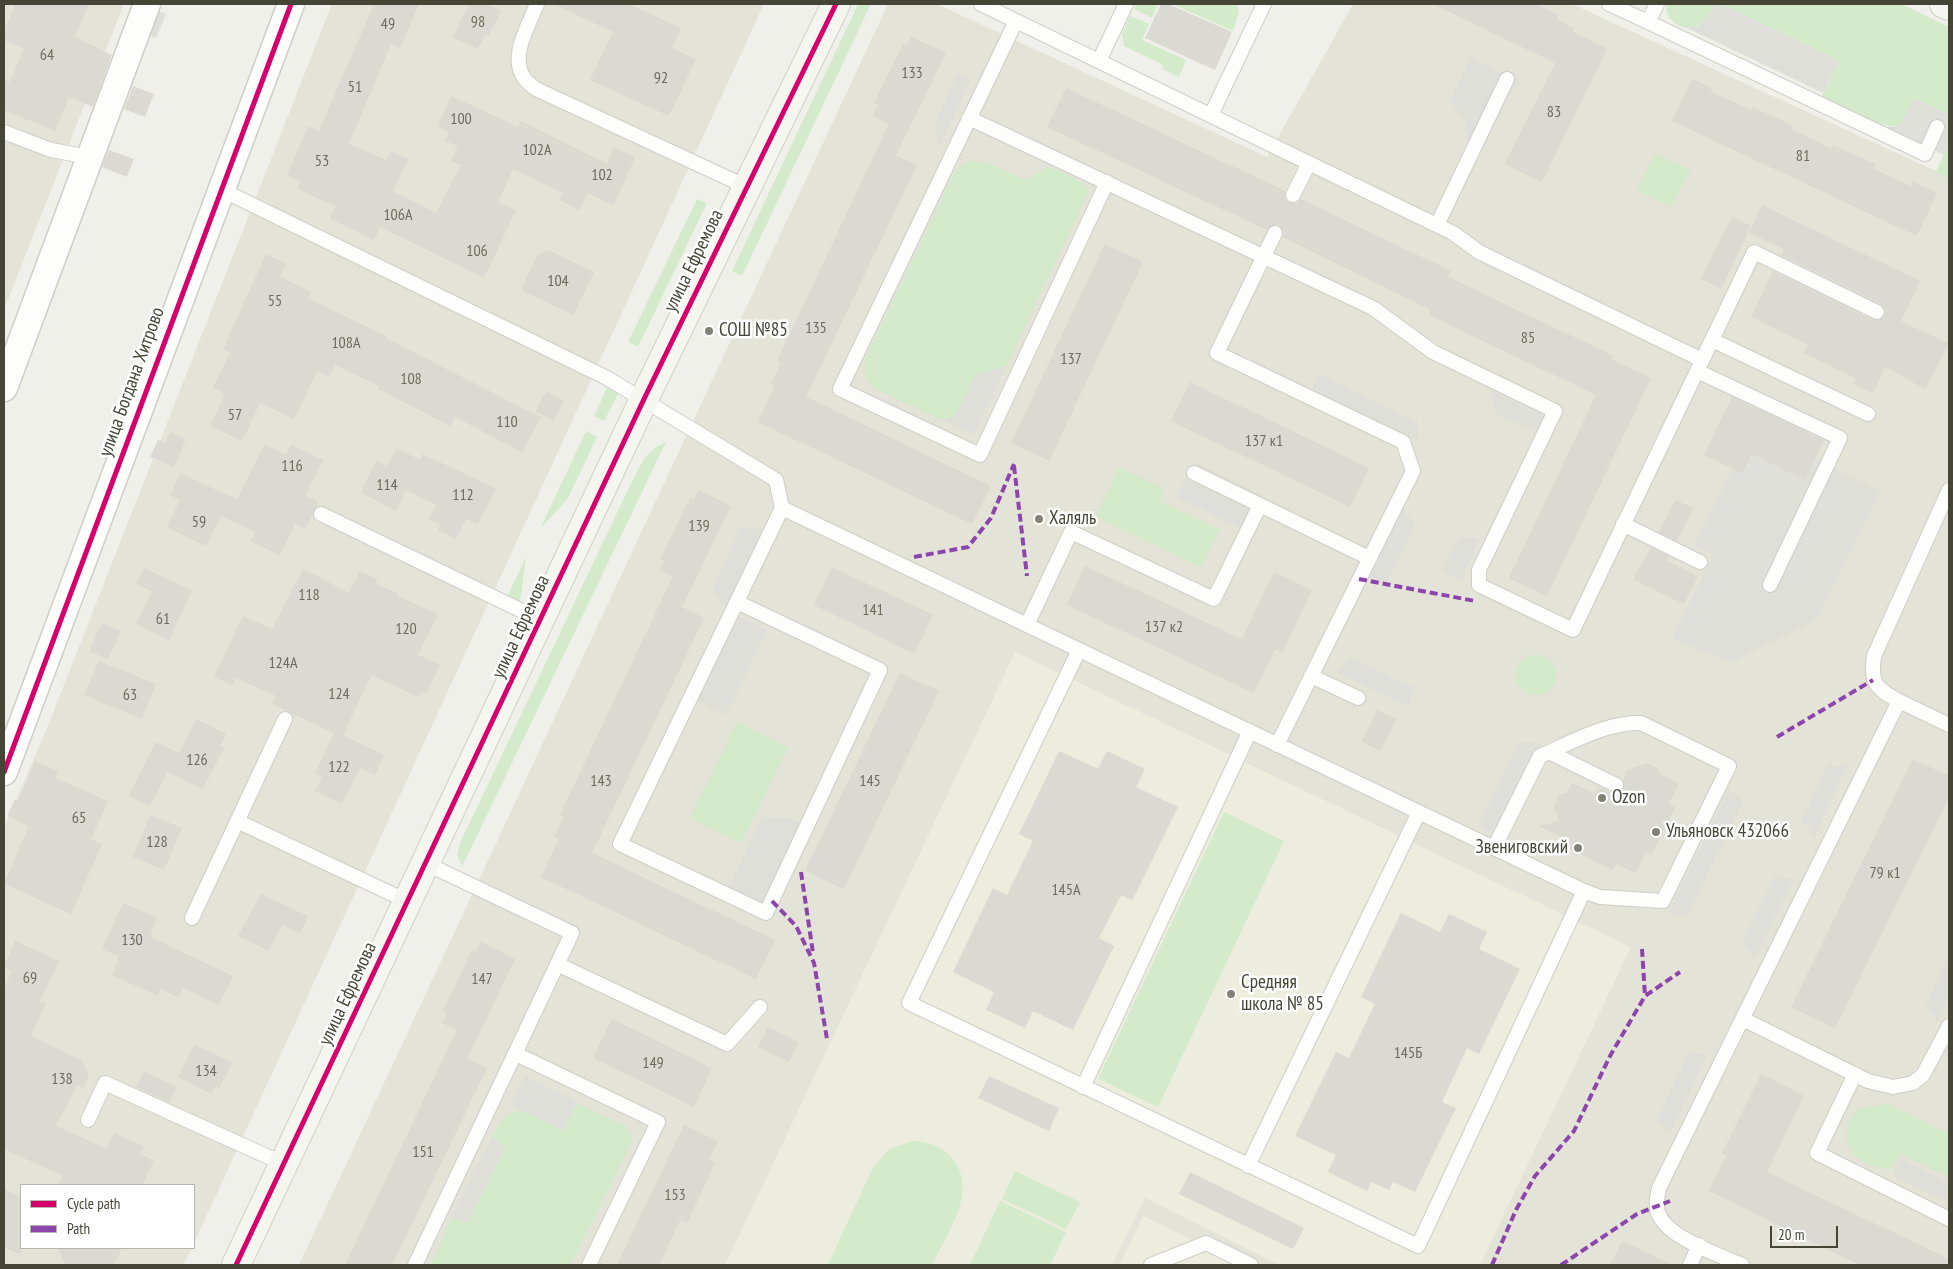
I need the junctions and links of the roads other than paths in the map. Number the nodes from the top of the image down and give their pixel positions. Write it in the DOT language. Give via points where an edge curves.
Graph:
graph roads {
  1 [pos="147,4"];
  2 [pos="291,4"];
  3 [pos="537,4"];
  4 [pos="836,4"];
  5 [pos="981,4"];
  6 [pos="1126,4"];
  7 [pos="1264,4"];
  8 [pos="1609,4"];
  9 [pos="1656,4"];
  10 [pos="1944,4"];
  11 [pos="1949,6"];
  12 [pos="1016,21"];
  13 [pos="1648,22"];
  14 [pos="1099,61"];
  15 [pos="1507,79"];
  16 [pos="1211,115"];
  17 [pos="969,118"];
  18 [pos="1937,127"];
  19 [pos="4,132"];
  20 [pos="90,157"];
  21 [pos="1309,163"];
  22 [pos="1108,182"];
  23 [pos="747,187"];
  24 [pos="220,189"];
  25 [pos="1293,195"];
  26 [pos="1437,225"];
  27 [pos="1274,233"];
  28 [pos="1264,256"];
  29 [pos="1877,312"];
  30 [pos="1712,340"];
  31 [pos="1700,366"];
  32 [pos="4,388"];
  33 [pos="644,399"];
  34 [pos="1868,414"];
  35 [pos="1194,473"];
  36 [pos="1949,490"];
  37 [pos="1260,505"];
  38 [pos="782,508"];
  39 [pos="321,514"];
  40 [pos="1623,524"];
  41 [pos="1369,558"];
  42 [pos="1700,562"];
  43 [pos="1770,586"];
  44 [pos="737,602"];
  45 [pos="541,620"];
  46 [pos="1027,625"];
  47 [pos="1079,650"];
  48 [pos="1311,676"];
  49 [pos="1358,698"];
  50 [pos="1900,701"];
  51 [pos="285,719"];
  52 [pos="1949,725"];
  53 [pos="1250,731"];
  54 [pos="1277,745"];
  55 [pos="1549,752"];
  56 [pos="4,772"];
  57 [pos="1616,785"];
  58 [pos="1419,812"];
  59 [pos="237,821"];
  60 [pos="1494,848"];
  61 [pos="426,864"];
  62 [pos="1584,891"];
  63 [pos="409,902"];
  64 [pos="192,918"];
  65 [pos="557,964"];
  66 [pos="760,1007"];
  67 [pos="1743,1019"];
  68 [pos="1949,1026"];
  69 [pos="516,1054"];
  70 [pos="1855,1074"];
  71 [pos="1083,1087"];
  72 [pos="88,1120"];
  73 [pos="284,1164"];
  74 [pos="1248,1166"];
  75 [pos="1949,1219"];
  76 [pos="1699,1245"];
  77 [pos="236,1265"];
  78 [pos="416,1265"];
  79 [pos="589,1265"];
  80 [pos="1151,1265"];
  81 [pos="1251,1265"];
  82 [pos="1690,1265"];
  83 [pos="1742,1265"];
  1 -- 20 [label="street"];
  2 -- 24 [label="street, улица Богдана Хитрово"];
  3 -- 23 [label="lane" via="519,49 524,78 536,89"];
  4 -- 23 [label="street, улица Ефремова"];
  5 -- 12 [label="lane"];
  6 -- 14 [label="lane"];
  7 -- 16 [label="lane"];
  8 -- 13 [label="lane"];
  9 -- 13 [label="lane"];
  10 -- 11 [label="street"];
  12 -- 14 [label="lane"];
  12 -- 17 [label="lane"];
  13 -- 18 [label="lane" via="1925,154"];
  14 -- 16 [label="lane"];
  15 -- 26 [label="lane"];
  16 -- 21 [label="lane"];
  17 -- 22 [label="lane"];
  17 -- 22 [label="lane" via="840,389 980,455"];
  19 -- 20 [label="lane" via="51,150"];
  20 -- 32 [label="street"];
  21 -- 25 [label="lane"];
  21 -- 26 [label="lane"];
  22 -- 28 [label="lane"];
  23 -- 33 [label="street, улица Ефремова"];
  24 -- 33 [label="lane" via="582,365"];
  24 -- 56 [label="street, улица Богдана Хитрово"];
  26 -- 31 [label="lane" via="1479,252"];
  27 -- 28 [label="lane"];
  28 -- 40 [label="lane" via="1372,308 1433,352 1555,410 1479,570 1479,585 1573,630"];
  28 -- 41 [label="lane" via="1217,353 1403,442 1413,471"];
  29 -- 30 [label="lane" via="1754,252"];
  30 -- 31 [label="lane"];
  30 -- 34 [label="lane"];
  31 -- 40 [label="lane"];
  31 -- 43 [label="lane" via="1840,438"];
  33 -- 38 [label="lane" via="776,480"];
  33 -- 45 [label="street, улица Ефремова"];
  35 -- 37 [label="lane"];
  36 -- 50 [label="lane" via="1874,656 1873,680 1879,689"];
  37 -- 41 [label="lane"];
  37 -- 46 [label="lane" via="1214,599 1071,532"];
  38 -- 44 [label="lane"];
  38 -- 46 [label="lane"];
  39 -- 45 [label="lane"];
  40 -- 42 [label="lane"];
  41 -- 48 [label="lane"];
  44 -- 44 [label="lane" via="620,844 766,913 880,670"];
  45 -- 61 [label="street, улица Ефремова"];
  46 -- 47 [label="lane"];
  47 -- 53 [label="lane"];
  47 -- 71 [label="lane" via="909,1003"];
  48 -- 49 [label="lane"];
  48 -- 54 [label="lane"];
  50 -- 52 [label="lane"];
  50 -- 67 [label="lane"];
  51 -- 59 [label="lane"];
  53 -- 54 [label="lane"];
  53 -- 71 [label="lane"];
  54 -- 58 [label="lane"];
  55 -- 57 [label="lane"];
  55 -- 60 [label="lane" via="1540,756"];
  55 -- 62 [label="lane" via="1605,729 1641,723 1729,766 1663,901 1600,896"];
  58 -- 60 [label="lane"];
  58 -- 74 [label="lane"];
  59 -- 63 [label="lane"];
  59 -- 64 [label="lane"];
  60 -- 62 [label="lane"];
  61 -- 63 [label="street, улица Ефремова"];
  61 -- 65 [label="lane" via="572,933"];
  62 -- 74 [label="lane" via="1418,1246"];
  63 -- 73 [label="street, улица Ефремова"];
  65 -- 66 [label="lane" via="727,1044"];
  65 -- 69 [label="lane"];
  67 -- 70 [label="lane"];
  67 -- 76 [label="lane" via="1658,1188 1656,1198 1663,1223"];
  68 -- 70 [label="lane" via="1931,1063 1913,1083 1893,1087"];
  69 -- 78 [label="lane"];
  69 -- 79 [label="lane" via="658,1122"];
  70 -- 75 [label="lane" via="1817,1153"];
  71 -- 74 [label="lane"];
  72 -- 73 [label="lane" via="105,1083"];
  73 -- 77 [label="street, улица Ефремова"];
  76 -- 82 [label="lane"];
  76 -- 83 [label="lane"];
  80 -- 81 [label="lane" via="1206,1243"];
}
